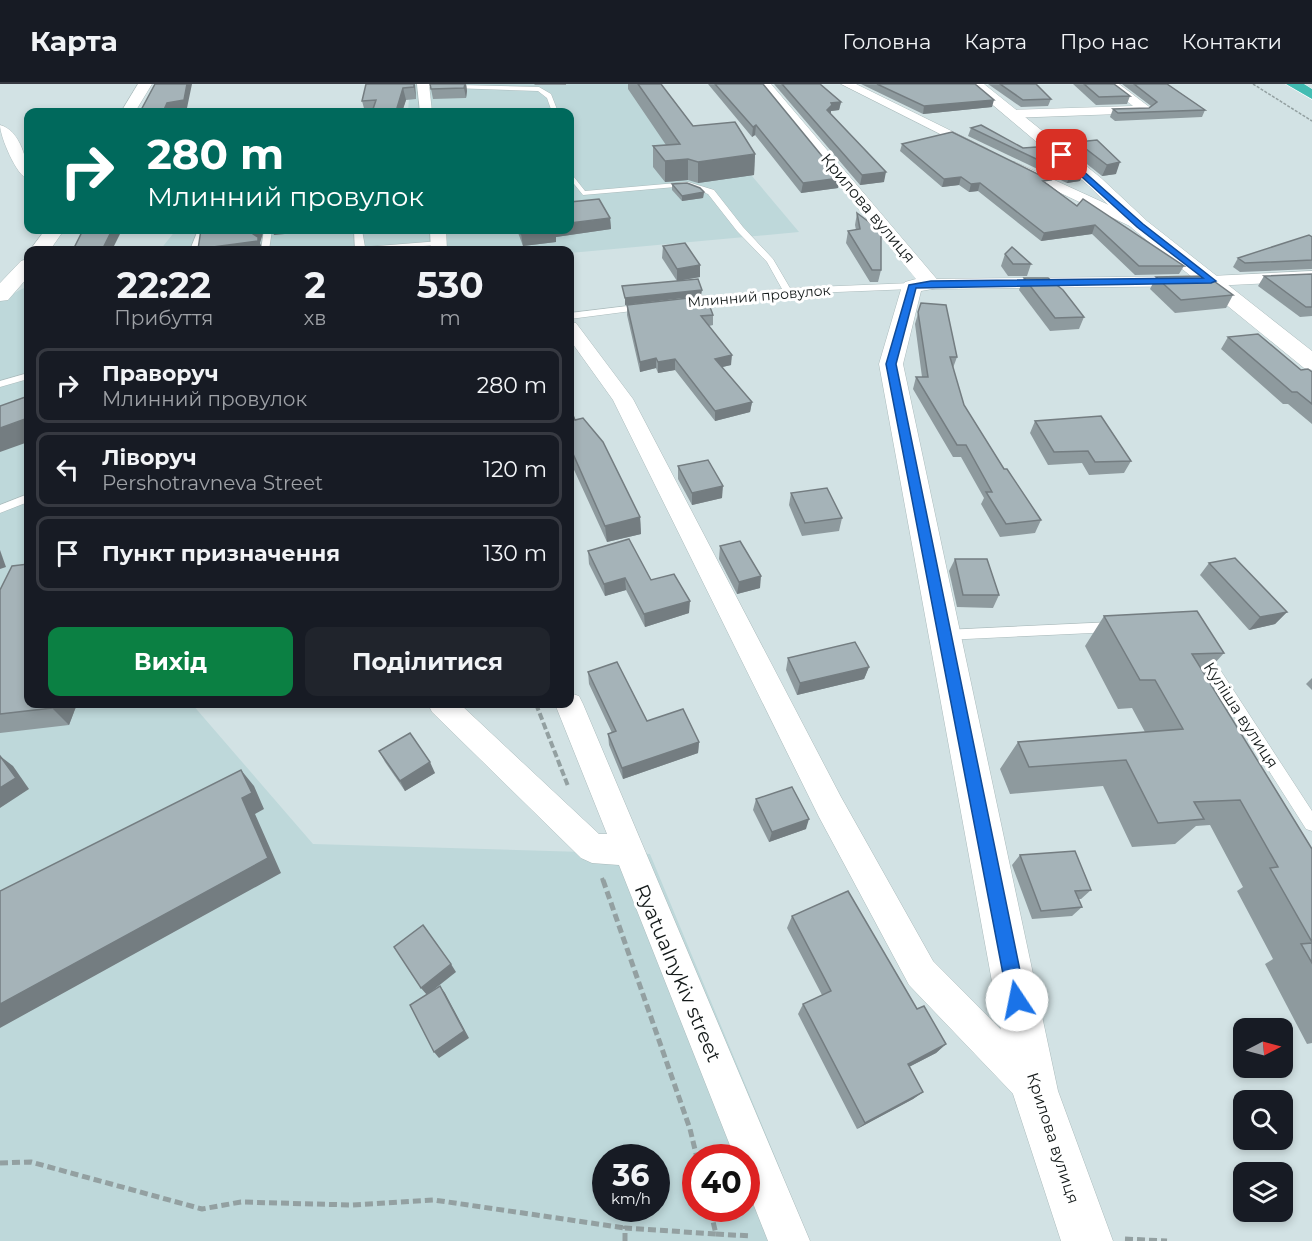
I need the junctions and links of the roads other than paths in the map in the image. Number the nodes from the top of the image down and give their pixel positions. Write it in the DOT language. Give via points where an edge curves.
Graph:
graph roads {
  1 [pos="144,84"];
  2 [pos="763,84"];
  3 [pos="847,84"];
  4 [pos="975,84"];
  5 [pos="1111,84"];
  6 [pos="1293,84"];
  7 [pos="423,85"];
  8 [pos="1312,95"];
  9 [pos="130,108"];
  10 [pos="426,108"];
  11 [pos="554,108"];
  12 [pos="1012,114"];
  13 [pos="0,129"];
  14 [pos="24,167"];
  15 [pos="574,180"];
  16 [pos="1140,225"];
  17 [pos="439,241"];
  18 [pos="395,246"];
  19 [pos="24,269"];
  20 [pos="1312,276"];
  21 [pos="1211,281"];
  22 [pos="922,285"];
  23 [pos="787,291"];
  24 [pos="0,295"];
  25 [pos="684,303"];
  26 [pos="650,307"];
  27 [pos="574,316"];
  28 [pos="574,332"];
  29 [pos="1312,363"];
  30 [pos="24,377"];
  31 [pos="0,384"];
  32 [pos="24,500"];
  33 [pos="0,509"];
  34 [pos="1123,627"];
  35 [pos="945,635"];
  36 [pos="1195,643"];
  37 [pos="446,708"];
  38 [pos="570,708"];
  39 [pos="1312,824"];
  40 [pos="628,851"];
  41 [pos="1035,1090"];
  42 [pos="789,1241"];
  43 [pos="1087,1241"];
  1 -- 9 [label="street"];
  2 -- 22 [label="street, Крилова вулиця"];
  3 -- 16 [label="street"];
  4 -- 12 [label="street"];
  5 -- 12 [label="street" via="1146,109"];
  6 -- 8 [label="highway"];
  7 -- 10 [label="street"];
  7 -- 11 [label="lane" via="538,89 547,93"];
  12 -- 16 [label="street" via="1095,182"];
  13 -- 14 [label="street"];
  15 -- 23 [label="lane" via="583,193 700,186 711,192 770,261"];
  16 -- 21 [label="street"];
  17 -- 18 [label="lane"];
  19 -- 24 [label="street"];
  20 -- 21 [label="street, Млинний провулок"];
  21 -- 22 [label="street, Млинний провулок"];
  21 -- 29 [label="street"];
  22 -- 23 [label="lane, Млинний провулок"];
  22 -- 35 [label="street, Крилова вулиця" via="891,364"];
  23 -- 25 [label="lane, Млинний провулок"];
  26 -- 27 [label="lane"];
  28 -- 41 [label="street" via="623,399 830,807 921,974"];
  30 -- 31 [label="lane"];
  32 -- 33 [label="lane"];
  34 -- 35 [label="lane"];
  35 -- 41 [label="street, Крилова вулиця"];
  36 -- 39 [label="lane, Куліша вулиця"];
  37 -- 40 [label="street" via="592,848"];
  38 -- 40 [label="street, Ryatualnykiv street"];
  40 -- 42 [label="street, Ryatualnykiv street"];
  41 -- 43 [label="street, Крилова вулиця"];
}
